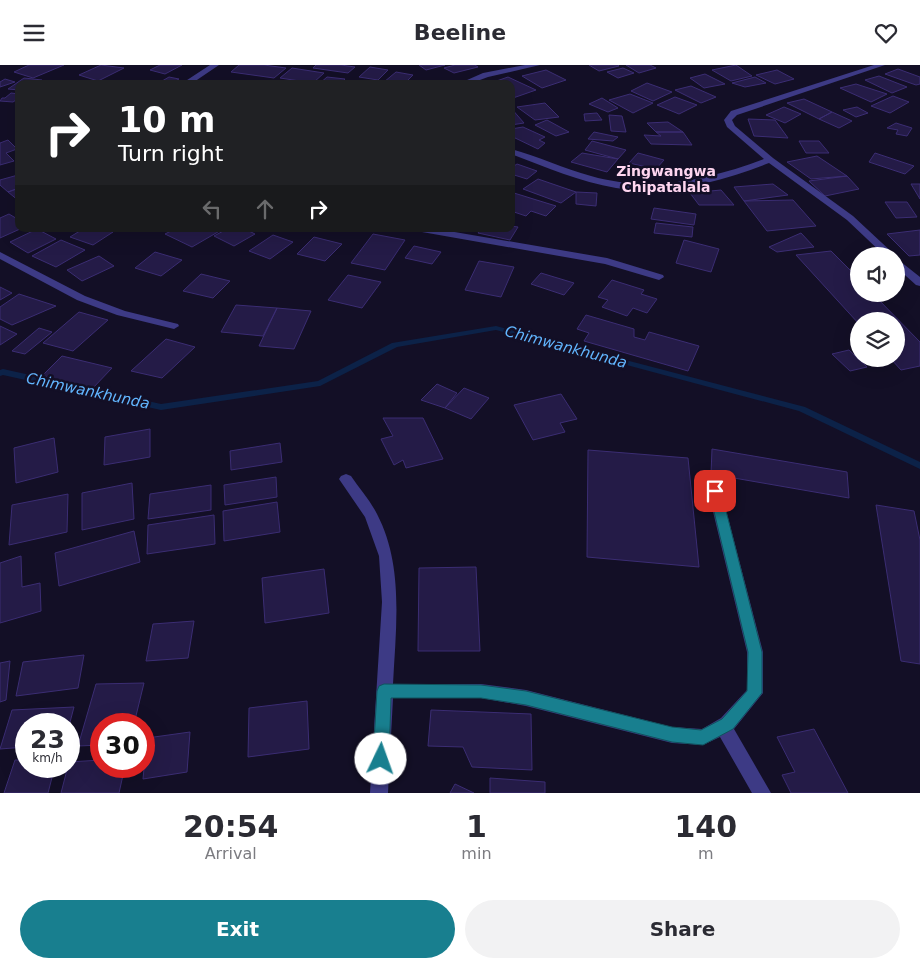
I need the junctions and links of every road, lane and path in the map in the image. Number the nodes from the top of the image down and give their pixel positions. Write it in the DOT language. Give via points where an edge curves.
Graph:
graph roads {
  1 [pos="216,65"];
  2 [pos="536,65"];
  3 [pos="881,65"];
  4 [pos="191,80"];
  5 [pos="473,80"];
  6 [pos="515,152"];
  7 [pos="770,160"];
  8 [pos="439,232"];
  9 [pos="882,247"];
  10 [pos="0,255"];
  11 [pos="905,269"];
  12 [pos="659,277"];
  13 [pos="920,283"];
  14 [pos="174,326"];
  15 [pos="346,479"];
  16 [pos="715,491"];
  17 [pos="384,691"];
  18 [pos="723,726"];
  19 [pos="379,793"];
  20 [pos="762,793"];
  1 -- 4 [label="street"];
  2 -- 5 [label="street"];
  3 -- 7 [label="street" via="730,116 731,127"];
  6 -- 7 [label="street" via="583,177 643,187 706,182"];
  7 -- 9 [label="street" via="850,218"];
  8 -- 12 [label="street" via="607,261"];
  10 -- 14 [label="street" via="81,298 121,313"];
  11 -- 13 [label="street"];
  15 -- 17 [label="street" via="371,515 386,555 390,602"];
  16 -- 18 [label="street" via="755,652 755,693"];
  17 -- 18 [label="street" via="481,691 526,698 672,735 703,737"];
  17 -- 19 [label="street"];
  18 -- 20 [label="street"];
}
